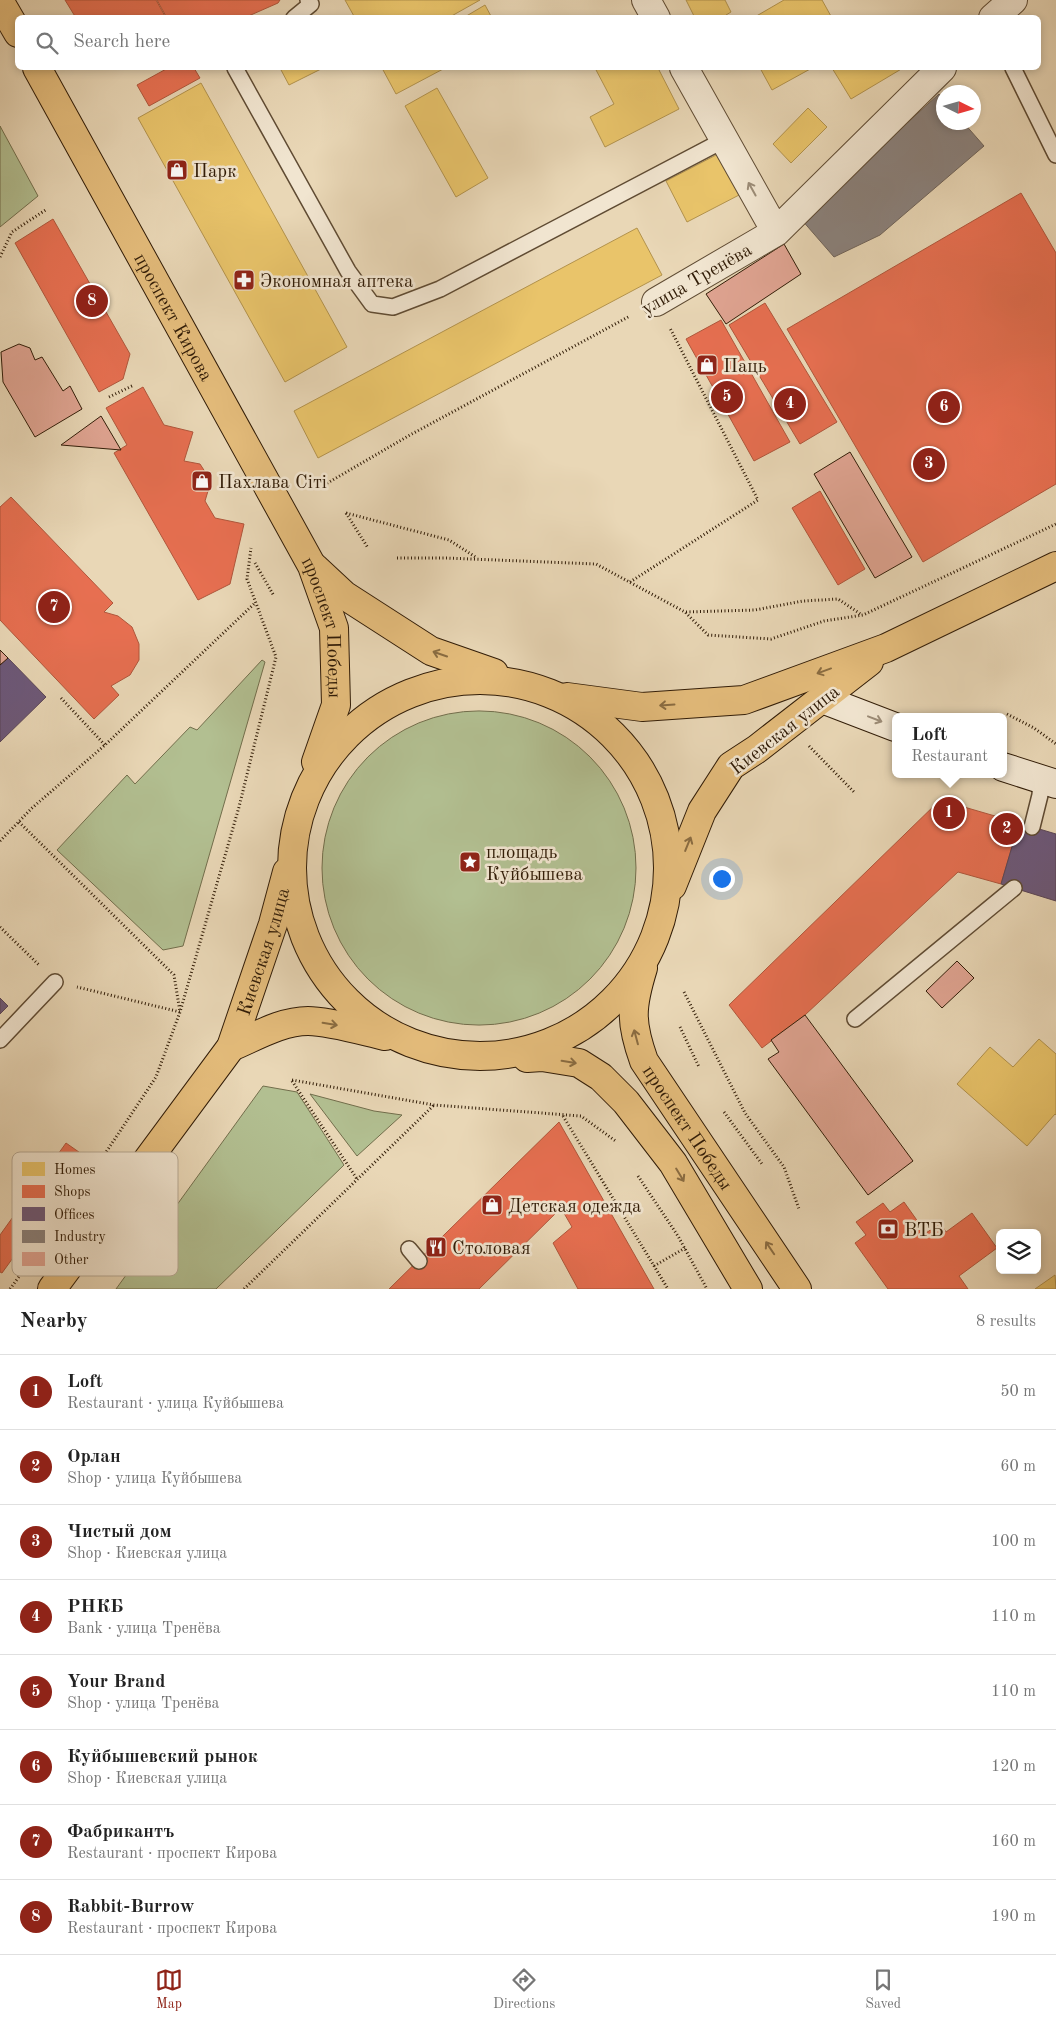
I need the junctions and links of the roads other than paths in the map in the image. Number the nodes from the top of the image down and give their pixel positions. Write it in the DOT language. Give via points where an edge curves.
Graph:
graph roads {
  1 [pos="308,0"];
  2 [pos="646,0"];
  3 [pos="1014,0"];
  4 [pos="0,2"];
  5 [pos="298,15"];
  6 [pos="654,15"];
  7 [pos="997,15"];
  8 [pos="15,28"];
  9 [pos="38,70"];
  10 [pos="236,70"];
  11 [pos="685,70"];
  12 [pos="940,70"];
  13 [pos="1014,70"];
  14 [pos="724,140"];
  15 [pos="1056,155"];
  16 [pos="776,232"];
  17 [pos="656,302"];
  18 [pos="312,566"];
  19 [pos="1056,566"];
  20 [pos="886,648"];
  21 [pos="545,691"];
  22 [pos="822,699"];
  23 [pos="892,726"];
  24 [pos="1007,768"];
  25 [pos="1049,782"];
  26 [pos="296,820"];
  27 [pos="1032,827"];
  28 [pos="292,854"];
  29 [pos="1014,888"];
  30 [pos="664,906"];
  31 [pos="648,950"];
  32 [pos="55,982"];
  33 [pos="855,1018"];
  34 [pos="393,1038"];
  35 [pos="0,1040"];
  36 [pos="231,1047"];
  37 [pos="485,1058"];
  38 [pos="153,1152"];
  39 [pos="409,1249"];
  40 [pos="419,1261"];
  41 [pos="62,1276"];
  42 [pos="52,1289"];
  43 [pos="748,1289"];
  44 [pos="797,1289"];
  1 -- 5 [label="lane" via="311,4"];
  2 -- 6 [label="street"];
  3 -- 7 [label="street"];
  4 -- 8 [label="main road"];
  9 -- 18 [label="main road, проспект Кирова"];
  10 -- 14 [label="lane" via="348,271 372,304 393,306 440,289"];
  11 -- 14 [label="street"];
  12 -- 16 [label="street, улица Тренёва"];
  13 -- 15 [label="lane"];
  16 -- 14 [label="street, one-way"];
  16 -- 17 [label="street, улица Тренёва"];
  21 -- 18 [label="main road, проспект Победы, one-way" via="431,652 344,595"];
  18 -- 26 [label="main road, проспект Победы" via="334,628 336,705"];
  19 -- 20 [label="main road, Киевская улица"];
  20 -- 21 [label="main road, Киевская улица, one-way" via="744,700 642,707"];
  20 -- 22 [label="main road, Киевская улица"];
  21 -- 26 [label="main road" via="487,678 444,682 402,695 366,717 334,748 311,784"];
  21 -- 30 [label="main road" via="584,709 612,733 642,772 658,803 664,831 667,869"];
  22 -- 23 [label="street, one-way"];
  30 -- 22 [label="main road, Киевская улица, one-way" via="702,811 731,766"];
  24 -- 25 [label="street"];
  25 -- 27 [label="lane" via="1040,795"];
  26 -- 28 [label="main road"];
  28 -- 34 [label="main road" via="294,897 306,939 328,978 357,1010"];
  28 -- 36 [label="main road, Киевская улица" via="273,924"];
  29 -- 33 [label="lane"];
  30 -- 31 [label="main road"];
  31 -- 37 [label="main road" via="614,999 570,1036 543,1049"];
  44 -- 31 [label="main road, проспект Победы, one-way" via="644,1061 632,1016 634,996"];
  32 -- 35 [label="lane"];
  36 -- 34 [label="main road, Киевская улица, one-way" via="282,1026 308,1021"];
  34 -- 37 [label="main road" via="455,1056"];
  36 -- 38 [label="main road, Киевская улица"];
  37 -- 43 [label="main road, проспект Победы, one-way" via="542,1057 578,1063 601,1077 626,1102 673,1163"];
  39 -- 40 [label="lane"];
  41 -- 42 [label="main road, Киевская улица"];
}
